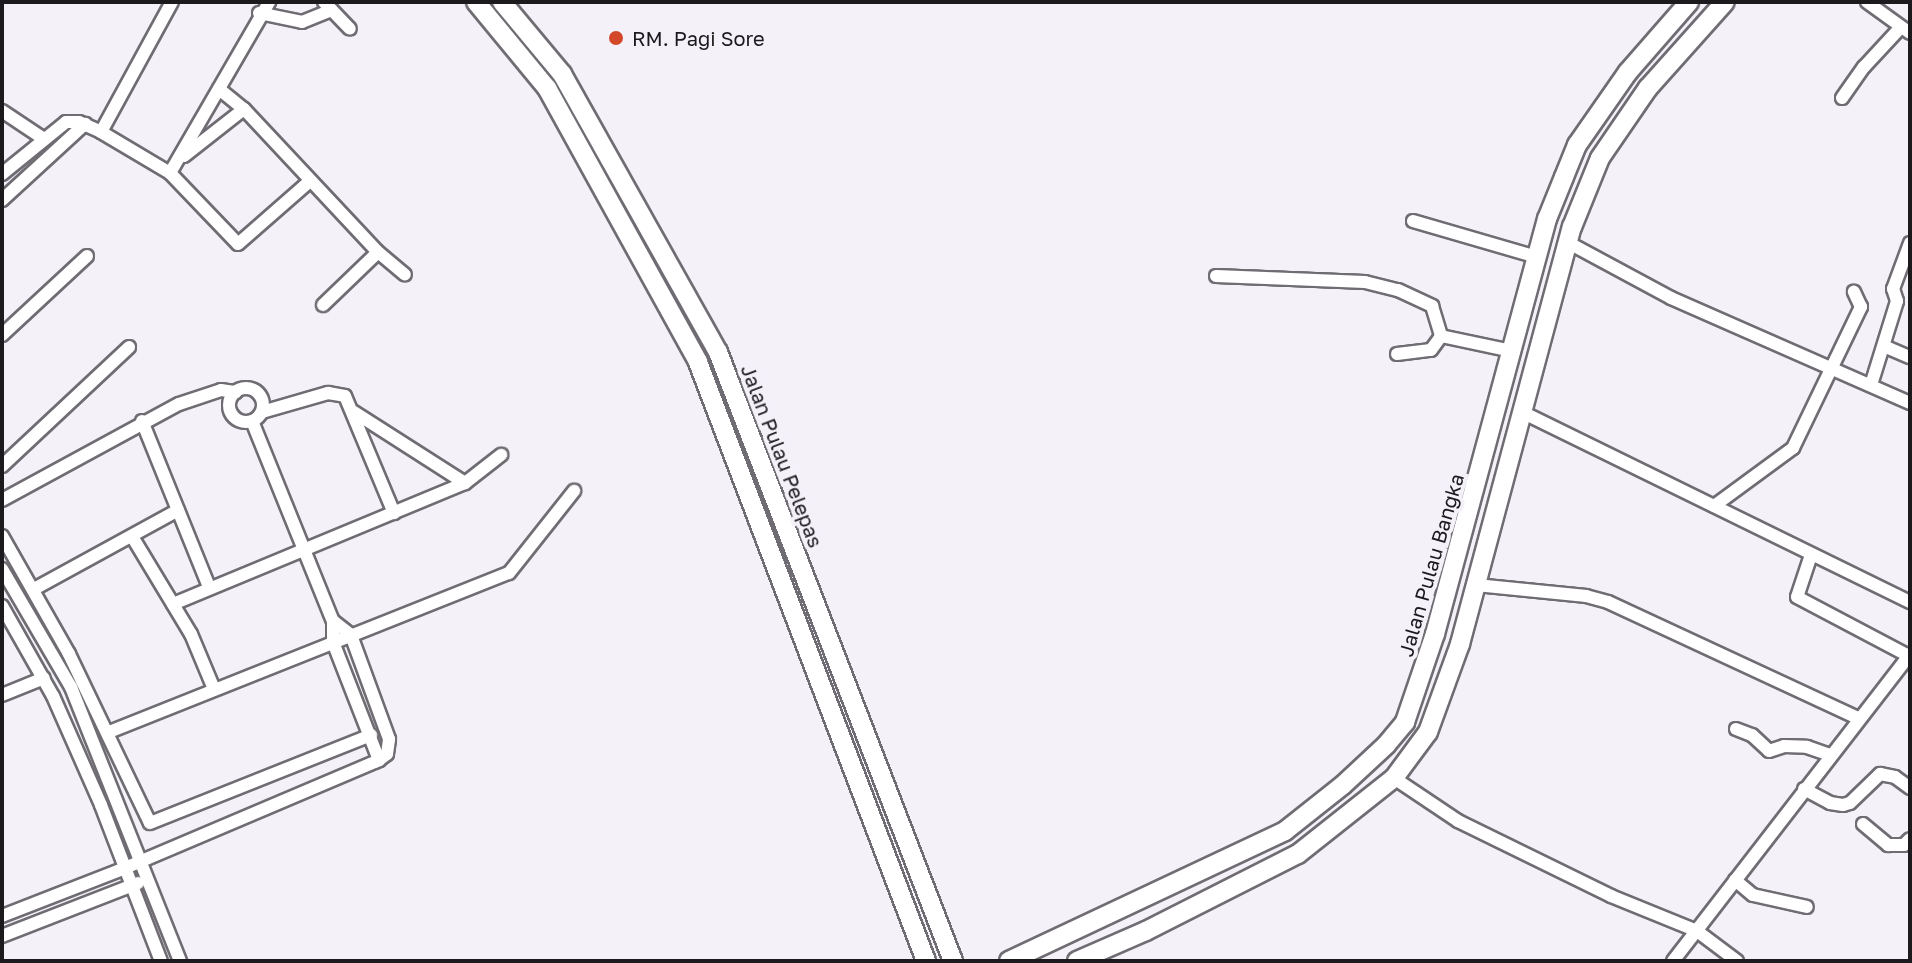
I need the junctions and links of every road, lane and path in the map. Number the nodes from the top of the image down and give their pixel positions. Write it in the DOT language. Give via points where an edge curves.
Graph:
graph roads {
  1 [pos="172,2"];
  2 [pos="269,2"];
  3 [pos="476,2"];
  4 [pos="502,2"];
  5 [pos="1725,2"];
  6 [pos="1867,2"];
  7 [pos="1682,3"];
  8 [pos="328,6"];
  9 [pos="259,13"];
  10 [pos="350,29"];
  11 [pos="1906,30"];
  12 [pos="219,89"];
  13 [pos="1842,98"];
  14 [pos="244,109"];
  15 [pos="2,111"];
  16 [pos="85,124"];
  17 [pos="101,132"];
  18 [pos="44,139"];
  19 [pos="181,158"];
  20 [pos="8,169"];
  21 [pos="170,173"];
  22 [pos="310,181"];
  23 [pos="2,200"];
  24 [pos="1413,221"];
  25 [pos="1569,243"];
  26 [pos="1910,243"];
  27 [pos="378,252"];
  28 [pos="87,256"];
  29 [pos="1537,257"];
  30 [pos="405,275"];
  31 [pos="1216,276"];
  32 [pos="1854,292"];
  33 [pos="1897,297"];
  34 [pos="1910,303"];
  35 [pos="323,305"];
  36 [pos="2,335"];
  37 [pos="1441,336"];
  38 [pos="129,347"];
  39 [pos="1886,347"];
  40 [pos="1512,351"];
  41 [pos="1397,354"];
  42 [pos="1910,357"];
  43 [pos="1830,371"];
  44 [pos="1871,385"];
  45 [pos="236,392"];
  46 [pos="1910,403"];
  47 [pos="354,412"];
  48 [pos="1524,413"];
  49 [pos="257,416"];
  50 [pos="142,421"];
  51 [pos="1486,449"];
  52 [pos="501,455"];
  53 [pos="1513,456"];
  54 [pos="2,466"];
  55 [pos="465,483"];
  56 [pos="574,491"];
  57 [pos="2,500"];
  58 [pos="1714,506"];
  59 [pos="178,510"];
  60 [pos="394,513"];
  61 [pos="2,536"];
  62 [pos="133,538"];
  63 [pos="305,550"];
  64 [pos="1811,555"];
  65 [pos="2,569"];
  66 [pos="1476,585"];
  67 [pos="209,587"];
  68 [pos="34,589"];
  69 [pos="186,597"];
  70 [pos="1910,602"];
  71 [pos="173,604"];
  72 [pos="2,606"];
  73 [pos="333,621"];
  74 [pos="191,634"];
  75 [pos="351,635"];
  76 [pos="333,642"];
  77 [pos="1910,655"];
  78 [pos="44,678"];
  79 [pos="214,689"];
  80 [pos="2,695"];
  81 [pos="1858,718"];
  82 [pos="1736,729"];
  83 [pos="109,732"];
  84 [pos="371,735"];
  85 [pos="1830,755"];
  86 [pos="379,760"];
  87 [pos="1394,778"];
  88 [pos="1910,788"];
  89 [pos="1804,789"];
  90 [pos="150,823"];
  91 [pos="1863,824"];
  92 [pos="1910,839"];
  93 [pos="134,840"];
  94 [pos="142,861"];
  95 [pos="125,868"];
  96 [pos="149,879"];
  97 [pos="1735,880"];
  98 [pos="132,886"];
  99 [pos="1807,907"];
  100 [pos="2,916"];
  101 [pos="1697,931"];
  102 [pos="2,936"];
  103 [pos="161,961"];
  104 [pos="180,961"];
  105 [pos="926,961"];
  106 [pos="953,961"];
  107 [pos="1009,961"];
  108 [pos="1077,961"];
  109 [pos="1673,961"];
  110 [pos="1737,961"];
  1 -- 17 [label="street"];
  2 -- 9 [label="street"];
  3 -- 105 [label="highway" via="547,88 698,362"];
  4 -- 106 [label="highway, Jalan Pulau Pelepas" via="562,74 718,352"];
  5 -- 25 [label="highway" via="1648,88 1600,158"];
  6 -- 11 [label="street"];
  7 -- 29 [label="highway, Jalan Pulau Bangka" via="1577,145"];
  8 -- 9 [label="street" via="302,22"];
  8 -- 10 [label="street"];
  9 -- 12 [label="street"];
  11 -- 13 [label="street" via="1864,67"];
  12 -- 14 [label="street"];
  12 -- 19 [label="street"];
  14 -- 19 [label="street"];
  14 -- 22 [label="street"];
  15 -- 18 [label="street"];
  16 -- 17 [label="street"];
  16 -- 18 [label="street" via="66,122"];
  16 -- 23 [label="street"];
  17 -- 21 [label="street"];
  18 -- 20 [label="street"];
  19 -- 21 [label="street"];
  21 -- 22 [label="street" via="238,244"];
  22 -- 27 [label="street"];
  24 -- 29 [label="street"];
  25 -- 43 [label="street" via="1671,298"];
  25 -- 48 [label="highway"];
  26 -- 33 [label="street" via="1893,289"];
  27 -- 30 [label="street"];
  27 -- 35 [label="street"];
  28 -- 36 [label="street"];
  29 -- 40 [label="highway, Jalan Pulau Bangka"];
  31 -- 37 [label="street" via="1365,282 1398,290 1432,306"];
  32 -- 43 [label="street" via="1861,307"];
  33 -- 34 [label="street"];
  33 -- 39 [label="street"];
  37 -- 40 [label="street"];
  37 -- 41 [label="street" via="1431,350"];
  38 -- 54 [label="street"];
  39 -- 42 [label="street"];
  39 -- 44 [label="street"];
  40 -- 51 [label="highway, Jalan Pulau Bangka"];
  43 -- 44 [label="street"];
  43 -- 58 [label="street" via="1793,448"];
  44 -- 46 [label="street"];
  45 -- 49 [label="street" via="257,392 263,401"];
  45 -- 49 [label="street" via="230,401 238,420"];
  45 -- 50 [label="street" via="221,390"];
  47 -- 49 [label="street" via="345,396 332,393"];
  47 -- 55 [label="street"];
  47 -- 60 [label="street"];
  48 -- 53 [label="highway"];
  48 -- 58 [label="street"];
  49 -- 63 [label="street"];
  50 -- 57 [label="street"];
  50 -- 59 [label="street"];
  51 -- 53 [label="highway"];
  51 -- 107 [label="highway, Jalan Pulau Bangka" via="1418,690 1405,722 1386,745 1285,831"];
  52 -- 55 [label="street"];
  53 -- 66 [label="highway"];
  55 -- 60 [label="street"];
  56 -- 75 [label="street" via="509,573"];
  58 -- 64 [label="street"];
  59 -- 62 [label="street"];
  59 -- 67 [label="street"];
  60 -- 63 [label="street"];
  61 -- 68 [label="street"];
  62 -- 68 [label="street"];
  62 -- 71 [label="street"];
  63 -- 67 [label="street"];
  63 -- 73 [label="street"];
  64 -- 70 [label="street"];
  64 -- 77 [label="street" via="1797,597"];
  65 -- 93 [label="street" via="71,687"];
  66 -- 81 [label="street" via="1608,602"];
  66 -- 87 [label="highway" via="1428,732"];
  67 -- 69 [label="street"];
  68 -- 83 [label="street"];
  69 -- 71 [label="street"];
  69 -- 74 [label="street"];
  71 -- 74 [label="street"];
  72 -- 78 [label="street"];
  73 -- 75 [label="street"];
  73 -- 76 [label="street"];
  74 -- 79 [label="street"];
  75 -- 76 [label="street"];
  75 -- 86 [label="street" via="389,739 388,752"];
  76 -- 79 [label="street"];
  76 -- 84 [label="street"];
  77 -- 81 [label="street"];
  78 -- 80 [label="street"];
  78 -- 95 [label="street"];
  79 -- 83 [label="street"];
  81 -- 85 [label="street"];
  82 -- 85 [label="street" via="1769,751 1807,747"];
  83 -- 90 [label="street"];
  84 -- 86 [label="street"];
  84 -- 90 [label="street"];
  85 -- 89 [label="street"];
  86 -- 94 [label="street"];
  87 -- 101 [label="street" via="1458,821 1611,896"];
  87 -- 108 [label="highway" via="1298,854"];
  88 -- 89 [label="street" via="1880,774 1843,805"];
  89 -- 97 [label="street"];
  90 -- 93 [label="street"];
  91 -- 92 [label="street" via="1888,845 1904,845"];
  93 -- 94 [label="street"];
  94 -- 95 [label="street"];
  94 -- 96 [label="street"];
  95 -- 98 [label="street"];
  95 -- 100 [label="street"];
  96 -- 98 [label="street"];
  96 -- 104 [label="street"];
  97 -- 99 [label="street" via="1753,895"];
  97 -- 101 [label="street"];
  98 -- 102 [label="street"];
  98 -- 103 [label="street"];
  101 -- 109 [label="street"];
  101 -- 110 [label="street"];
}
